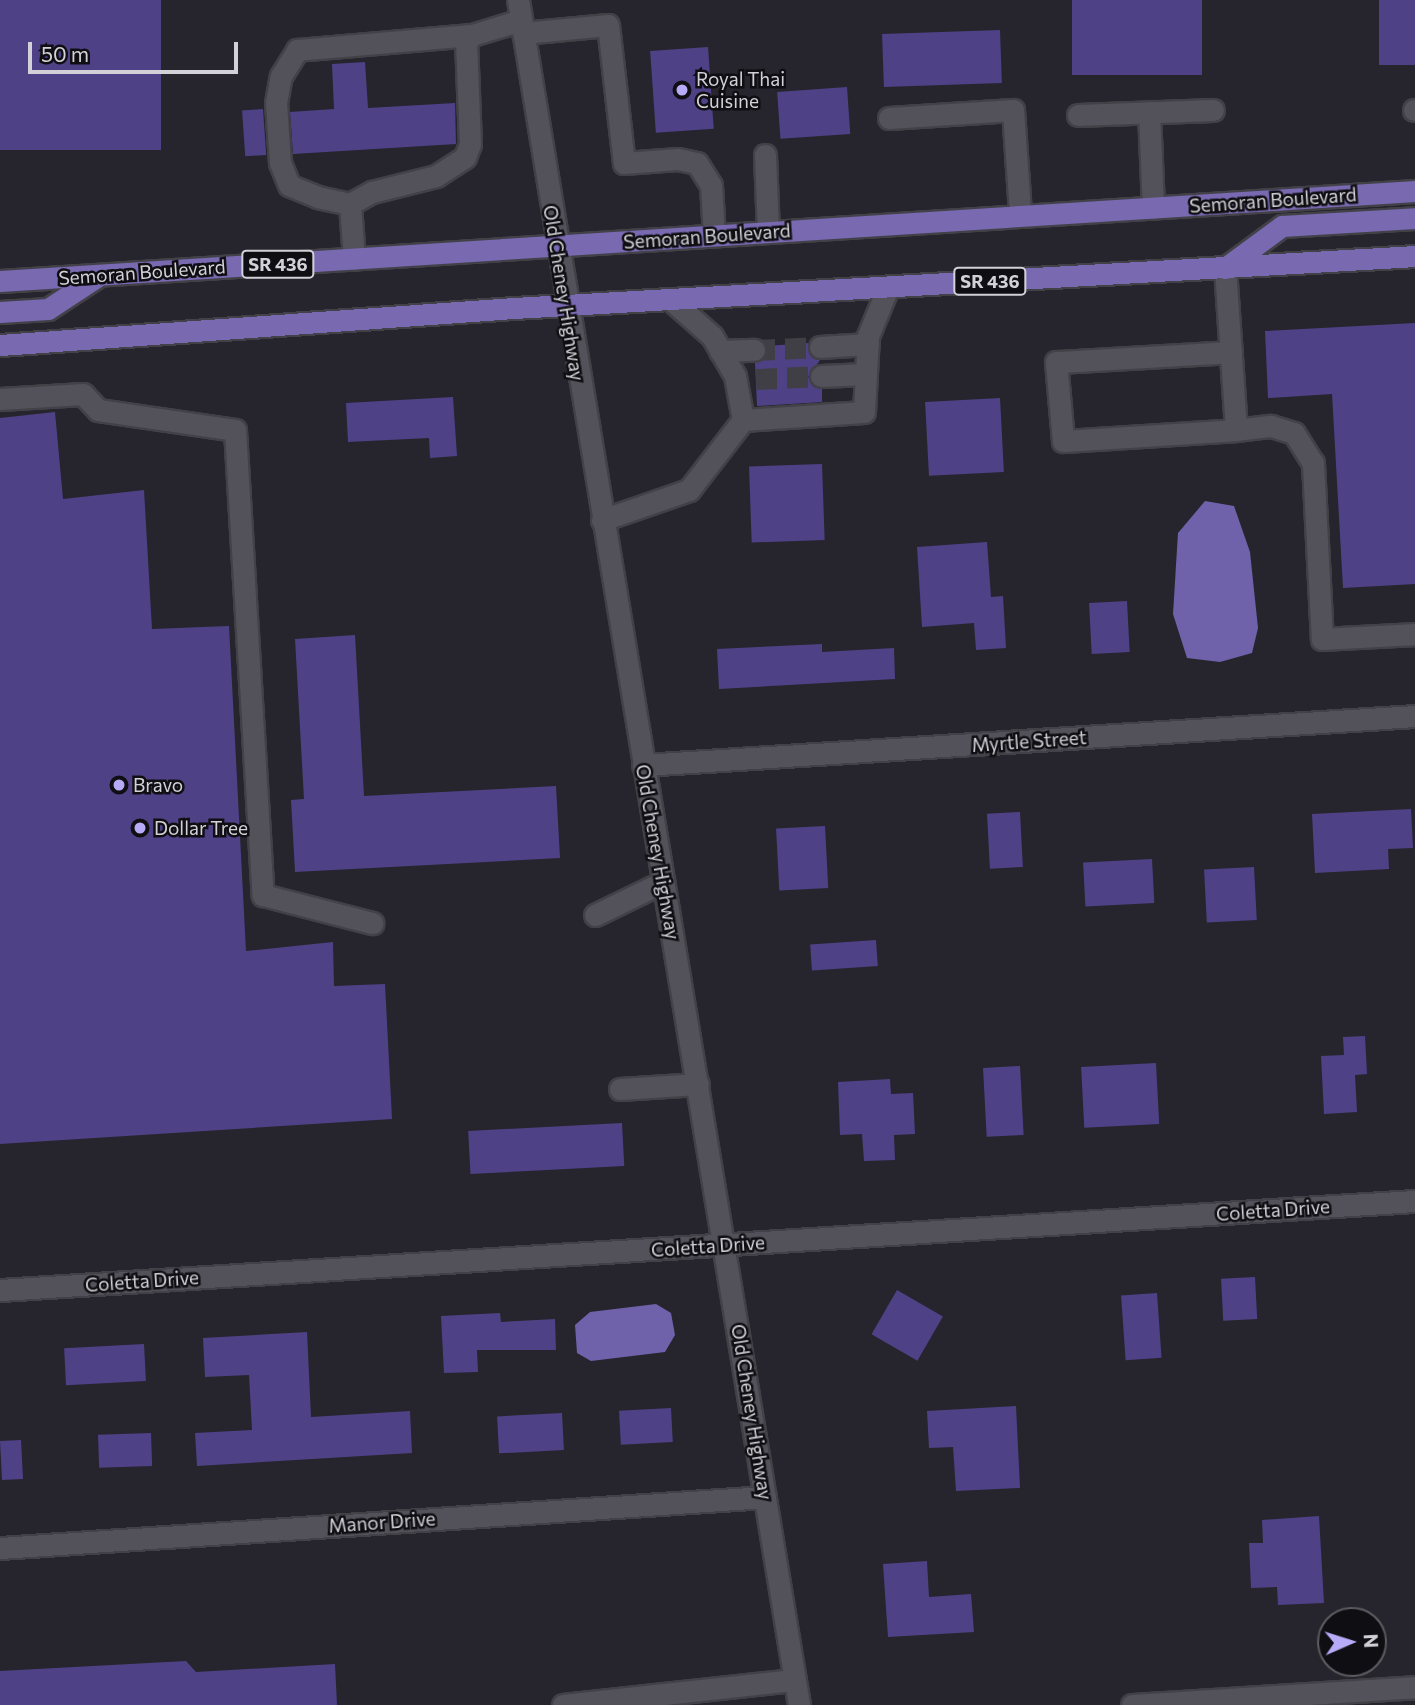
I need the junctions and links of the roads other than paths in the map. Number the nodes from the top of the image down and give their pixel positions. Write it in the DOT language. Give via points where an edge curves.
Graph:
graph roads {
  1 [pos="521,18"];
  2 [pos="472,35"];
  3 [pos="1213,110"];
  4 [pos="1149,112"];
  5 [pos="1078,115"];
  6 [pos="889,118"];
  7 [pos="765,155"];
  8 [pos="1415,191"];
  9 [pos="350,204"];
  10 [pos="1153,208"];
  11 [pos="1020,214"];
  12 [pos="1415,218"];
  13 [pos="768,232"];
  14 [pos="714,235"];
  15 [pos="556,249"];
  16 [pos="1415,256"];
  17 [pos="354,259"];
  18 [pos="1225,268"];
  19 [pos="99,275"];
  20 [pos="0,281"];
  21 [pos="888,287"];
  22 [pos="670,299"];
  23 [pos="565,305"];
  24 [pos="0,312"];
  25 [pos="868,344"];
  26 [pos="0,345"];
  27 [pos="820,347"];
  28 [pos="754,350"];
  29 [pos="720,351"];
  30 [pos="1231,352"];
  31 [pos="866,374"];
  32 [pos="821,376"];
  33 [pos="0,399"];
  34 [pos="743,420"];
  35 [pos="1236,430"];
  36 [pos="602,520"];
  37 [pos="1415,634"];
  38 [pos="1415,716"];
  39 [pos="643,765"];
  40 [pos="663,882"];
  41 [pos="595,915"];
  42 [pos="372,923"];
  43 [pos="698,1084"];
  44 [pos="620,1089"];
  45 [pos="1415,1200"];
  46 [pos="725,1245"];
  47 [pos="0,1290"];
  48 [pos="765,1497"];
  49 [pos="0,1548"];
  50 [pos="795,1680"];
  51 [pos="1415,1687"];
  52 [pos="563,1705"];
  53 [pos="799,1705"];
  54 [pos="1132,1705"];
  1 -- 2 [label="street"];
  1 -- 14 [label="street" via="608,25 624,163 678,159 697,163 711,185"];
  1 -- 15 [label="street, Old Cheney Highway"];
  2 -- 9 [label="street" via="466,42 470,144 465,157 436,176 372,192"];
  2 -- 9 [label="street" via="297,50 281,76 276,103 281,163 289,184"];
  3 -- 4 [label="street"];
  4 -- 5 [label="street"];
  4 -- 10 [label="street"];
  6 -- 11 [label="street" via="1013,110"];
  7 -- 13 [label="street"];
  8 -- 10 [label="main road, Semoran Boulevard / SR 436"];
  9 -- 17 [label="street"];
  10 -- 11 [label="main road, Semoran Boulevard / SR 436"];
  11 -- 13 [label="main road, Semoran Boulevard / SR 436"];
  12 -- 18 [label="main road" via="1282,226"];
  13 -- 14 [label="main road, Semoran Boulevard / SR 436"];
  14 -- 15 [label="main road, Semoran Boulevard / SR 436"];
  15 -- 17 [label="main road, Semoran Boulevard / SR 436"];
  15 -- 23 [label="street, Old Cheney Highway"];
  16 -- 18 [label="main road, SR 436"];
  17 -- 19 [label="main road, Semoran Boulevard / SR 436"];
  18 -- 21 [label="main road, SR 436"];
  18 -- 30 [label="street"];
  19 -- 20 [label="main road, Semoran Boulevard / SR 436"];
  19 -- 24 [label="main road" via="48,309"];
  21 -- 22 [label="main road, SR 436"];
  21 -- 25 [label="street"];
  22 -- 23 [label="main road, SR 436"];
  22 -- 29 [label="street" via="712,336"];
  23 -- 26 [label="main road, SR 436"];
  23 -- 36 [label="street, Old Cheney Highway"];
  25 -- 27 [label="street"];
  25 -- 31 [label="street"];
  28 -- 29 [label="street"];
  29 -- 34 [label="street" via="746,380"];
  30 -- 35 [label="street"];
  30 -- 35 [label="street" via="1056,362 1063,441"];
  31 -- 32 [label="street"];
  31 -- 34 [label="street" via="864,412"];
  33 -- 42 [label="street" via="83,394 98,410 235,430 263,894"];
  34 -- 36 [label="street" via="689,489"];
  35 -- 37 [label="street" via="1271,426 1294,433 1309,453 1322,639"];
  36 -- 39 [label="street, Old Cheney Highway"];
  38 -- 39 [label="street, Myrtle Street"];
  39 -- 40 [label="street, Old Cheney Highway"];
  40 -- 41 [label="street"];
  40 -- 43 [label="street, Old Cheney Highway"];
  43 -- 44 [label="street"];
  43 -- 46 [label="street, Old Cheney Highway"];
  45 -- 46 [label="street, Coletta Drive"];
  46 -- 47 [label="street, Coletta Drive"];
  46 -- 48 [label="street, Old Cheney Highway"];
  48 -- 49 [label="street, Manor Drive"];
  48 -- 50 [label="street, Old Cheney Highway"];
  50 -- 52 [label="street"];
  50 -- 53 [label="street, Old Cheney Highway"];
  51 -- 54 [label="street"];
}
